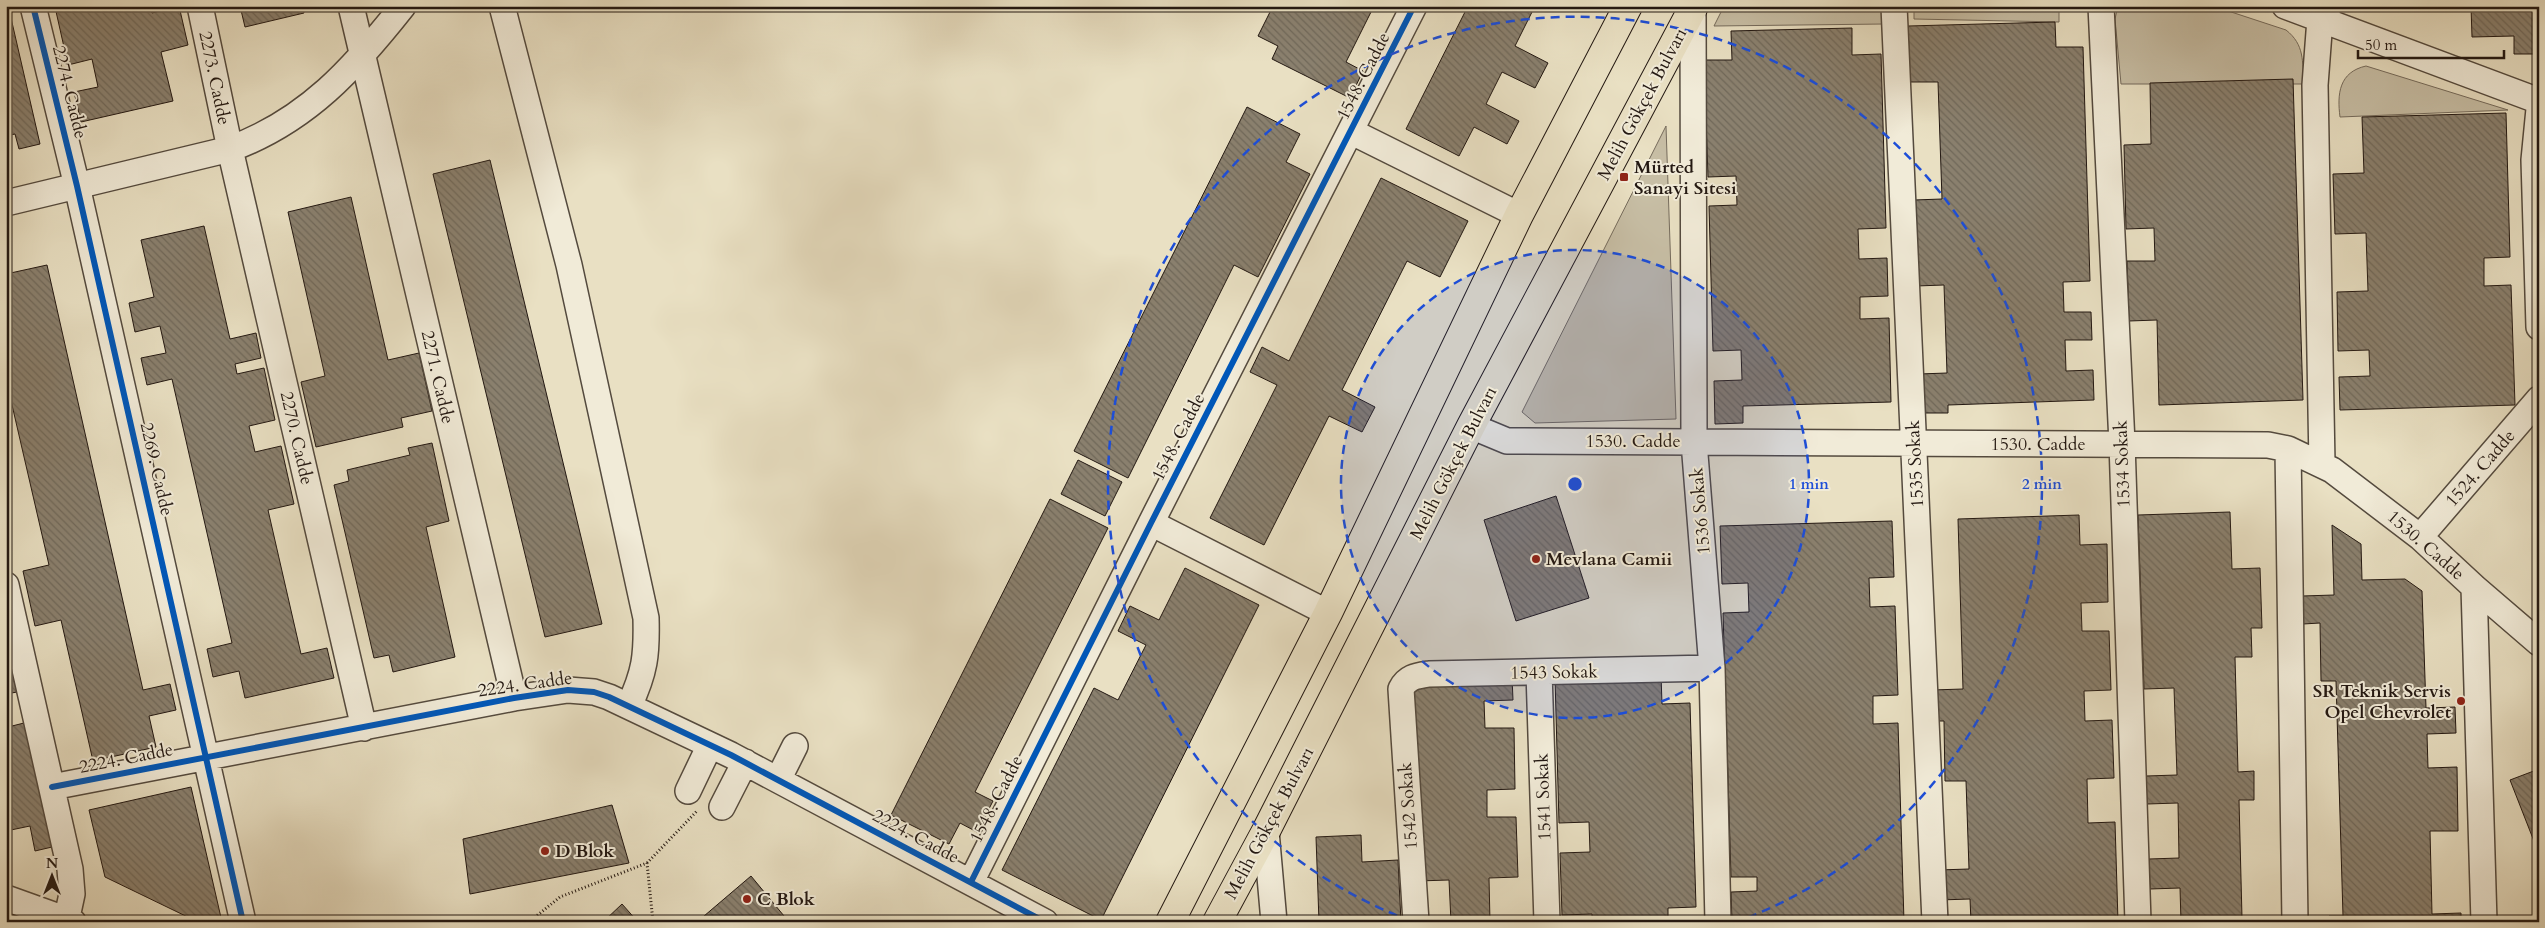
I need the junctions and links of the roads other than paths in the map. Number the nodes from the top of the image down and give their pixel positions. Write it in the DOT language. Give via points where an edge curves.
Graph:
graph roads {
  1 [pos="33,6"];
  2 [pos="200,6"];
  3 [pos="351,6"];
  4 [pos="403,6"];
  5 [pos="502,6"];
  6 [pos="1414,6"];
  7 [pos="1628,6"];
  8 [pos="1894,6"];
  9 [pos="2101,6"];
  10 [pos="2285,6"];
  11 [pos="1694,8"];
  12 [pos="2324,12"];
  13 [pos="363,57"];
  14 [pos="2539,101"];
  15 [pos="2539,108"];
  16 [pos="1352,132"];
  17 [pos="230,149"];
  18 [pos="77,186"];
  19 [pos="6,203"];
  20 [pos="1519,215"];
  21 [pos="2539,327"];
  22 [pos="2539,399"];
  23 [pos="1471,426"];
  24 [pos="1694,442"];
  25 [pos="2122,443"];
  26 [pos="1914,444"];
  27 [pos="2288,449"];
  28 [pos="2322,464"];
  29 [pos="1151,523"];
  30 [pos="2420,537"];
  31 [pos="6,585"];
  32 [pos="2474,587"];
  33 [pos="1328,613"];
  34 [pos="2539,643"];
  35 [pos="1712,668"];
  36 [pos="1539,672"];
  37 [pos="1401,689"];
  38 [pos="514,698"];
  39 [pos="629,706"];
  40 [pos="364,728"];
  41 [pos="710,745"];
  42 [pos="795,746"];
  43 [pos="208,758"];
  44 [pos="745,762"];
  45 [pos="778,780"];
  46 [pos="52,787"];
  47 [pos="688,791"];
  48 [pos="722,807"];
  49 [pos="1266,831"];
  50 [pos="971,882"];
  51 [pos="6,898"];
  52 [pos="69,921"];
  53 [pos="243,922"];
  54 [pos="1045,922"];
  55 [pos="1170,922"];
  56 [pos="1217,922"];
  57 [pos="1274,922"];
  58 [pos="1416,922"];
  59 [pos="1547,922"];
  60 [pos="1718,922"];
  61 [pos="1935,922"];
  62 [pos="2138,922"];
  63 [pos="2295,922"];
  64 [pos="2484,922"];
  1 -- 18 [label="street, 2274. Cadde"];
  2 -- 17 [label="street, 2273. Cadde"];
  3 -- 13 [label="street, 2271. Cadde"];
  4 -- 13 [label="street"];
  5 -- 39 [label="street" via="569,265 646,618 647,653 641,681"];
  6 -- 16 [label="street, 1548. Cadde"];
  7 -- 20 [label="main road"];
  8 -- 26 [label="street, 1535 Sokak"];
  9 -- 25 [label="street, 1534 Sokak"];
  10 -- 12 [label="street"];
  11 -- 23 [label="main road, Melih Gökçek Bulvarı"];
  11 -- 24 [label="street, 1536 Sokak"];
  12 -- 14 [label="street"];
  12 -- 28 [label="street" via="2315,85"];
  13 -- 17 [label="street" via="323,95 283,124 255,140"];
  13 -- 38 [label="street, 2271. Cadde"];
  15 -- 21 [label="street" via="2534,160"];
  16 -- 20 [label="street"];
  16 -- 29 [label="street, 1548. Cadde"];
  17 -- 18 [label="street"];
  17 -- 40 [label="street, 2270. Cadde"];
  18 -- 19 [label="street"];
  18 -- 43 [label="street, 2269. Cadde"];
  20 -- 33 [label="main road"];
  22 -- 30 [label="street, 1524. Cadde"];
  23 -- 24 [label="street, 1530. Cadde" via="1507,440"];
  23 -- 49 [label="main road, Melih Gökçek Bulvarı"];
  24 -- 26 [label="street, 1530. Cadde"];
  24 -- 35 [label="street, 1536 Sokak"];
  25 -- 26 [label="street, 1530. Cadde"];
  25 -- 27 [label="street, 1530. Cadde" via="2268,445"];
  25 -- 62 [label="street, 1534 Sokak"];
  26 -- 61 [label="street, 1535 Sokak"];
  27 -- 28 [label="street, 1530. Cadde"];
  27 -- 63 [label="street"];
  28 -- 30 [label="street, 1530. Cadde"];
  29 -- 33 [label="street"];
  29 -- 50 [label="street, 1548. Cadde"];
  30 -- 32 [label="street, 1530. Cadde"];
  31 -- 46 [label="street"];
  32 -- 34 [label="street, 1530. Cadde"];
  32 -- 64 [label="street"];
  33 -- 55 [label="main road"];
  35 -- 36 [label="street, 1543 Sokak"];
  35 -- 60 [label="street, 1536 Sokak"];
  36 -- 37 [label="street, 1543 Sokak" via="1417,676 1404,683"];
  36 -- 59 [label="street, 1541 Sokak"];
  37 -- 58 [label="street, 1542 Sokak"];
  38 -- 39 [label="street, 2224. Cadde" via="583,690 609,696"];
  38 -- 40 [label="street, 2224. Cadde"];
  39 -- 41 [label="street, 2224. Cadde"];
  40 -- 43 [label="street, 2224. Cadde"];
  41 -- 44 [label="street, 2224. Cadde"];
  41 -- 47 [label="street"];
  42 -- 45 [label="street"];
  43 -- 46 [label="street, 2224. Cadde"];
  43 -- 53 [label="street, 2269. Cadde"];
  44 -- 45 [label="street, 2224. Cadde"];
  44 -- 48 [label="street"];
  45 -- 50 [label="street, 2224. Cadde"];
  46 -- 52 [label="street" via="71,882"];
  49 -- 56 [label="main road, Melih Gökçek Bulvarı"];
  49 -- 57 [label="street"];
  50 -- 54 [label="street, 2224. Cadde"];
  51 -- 52 [label="street"];
}
